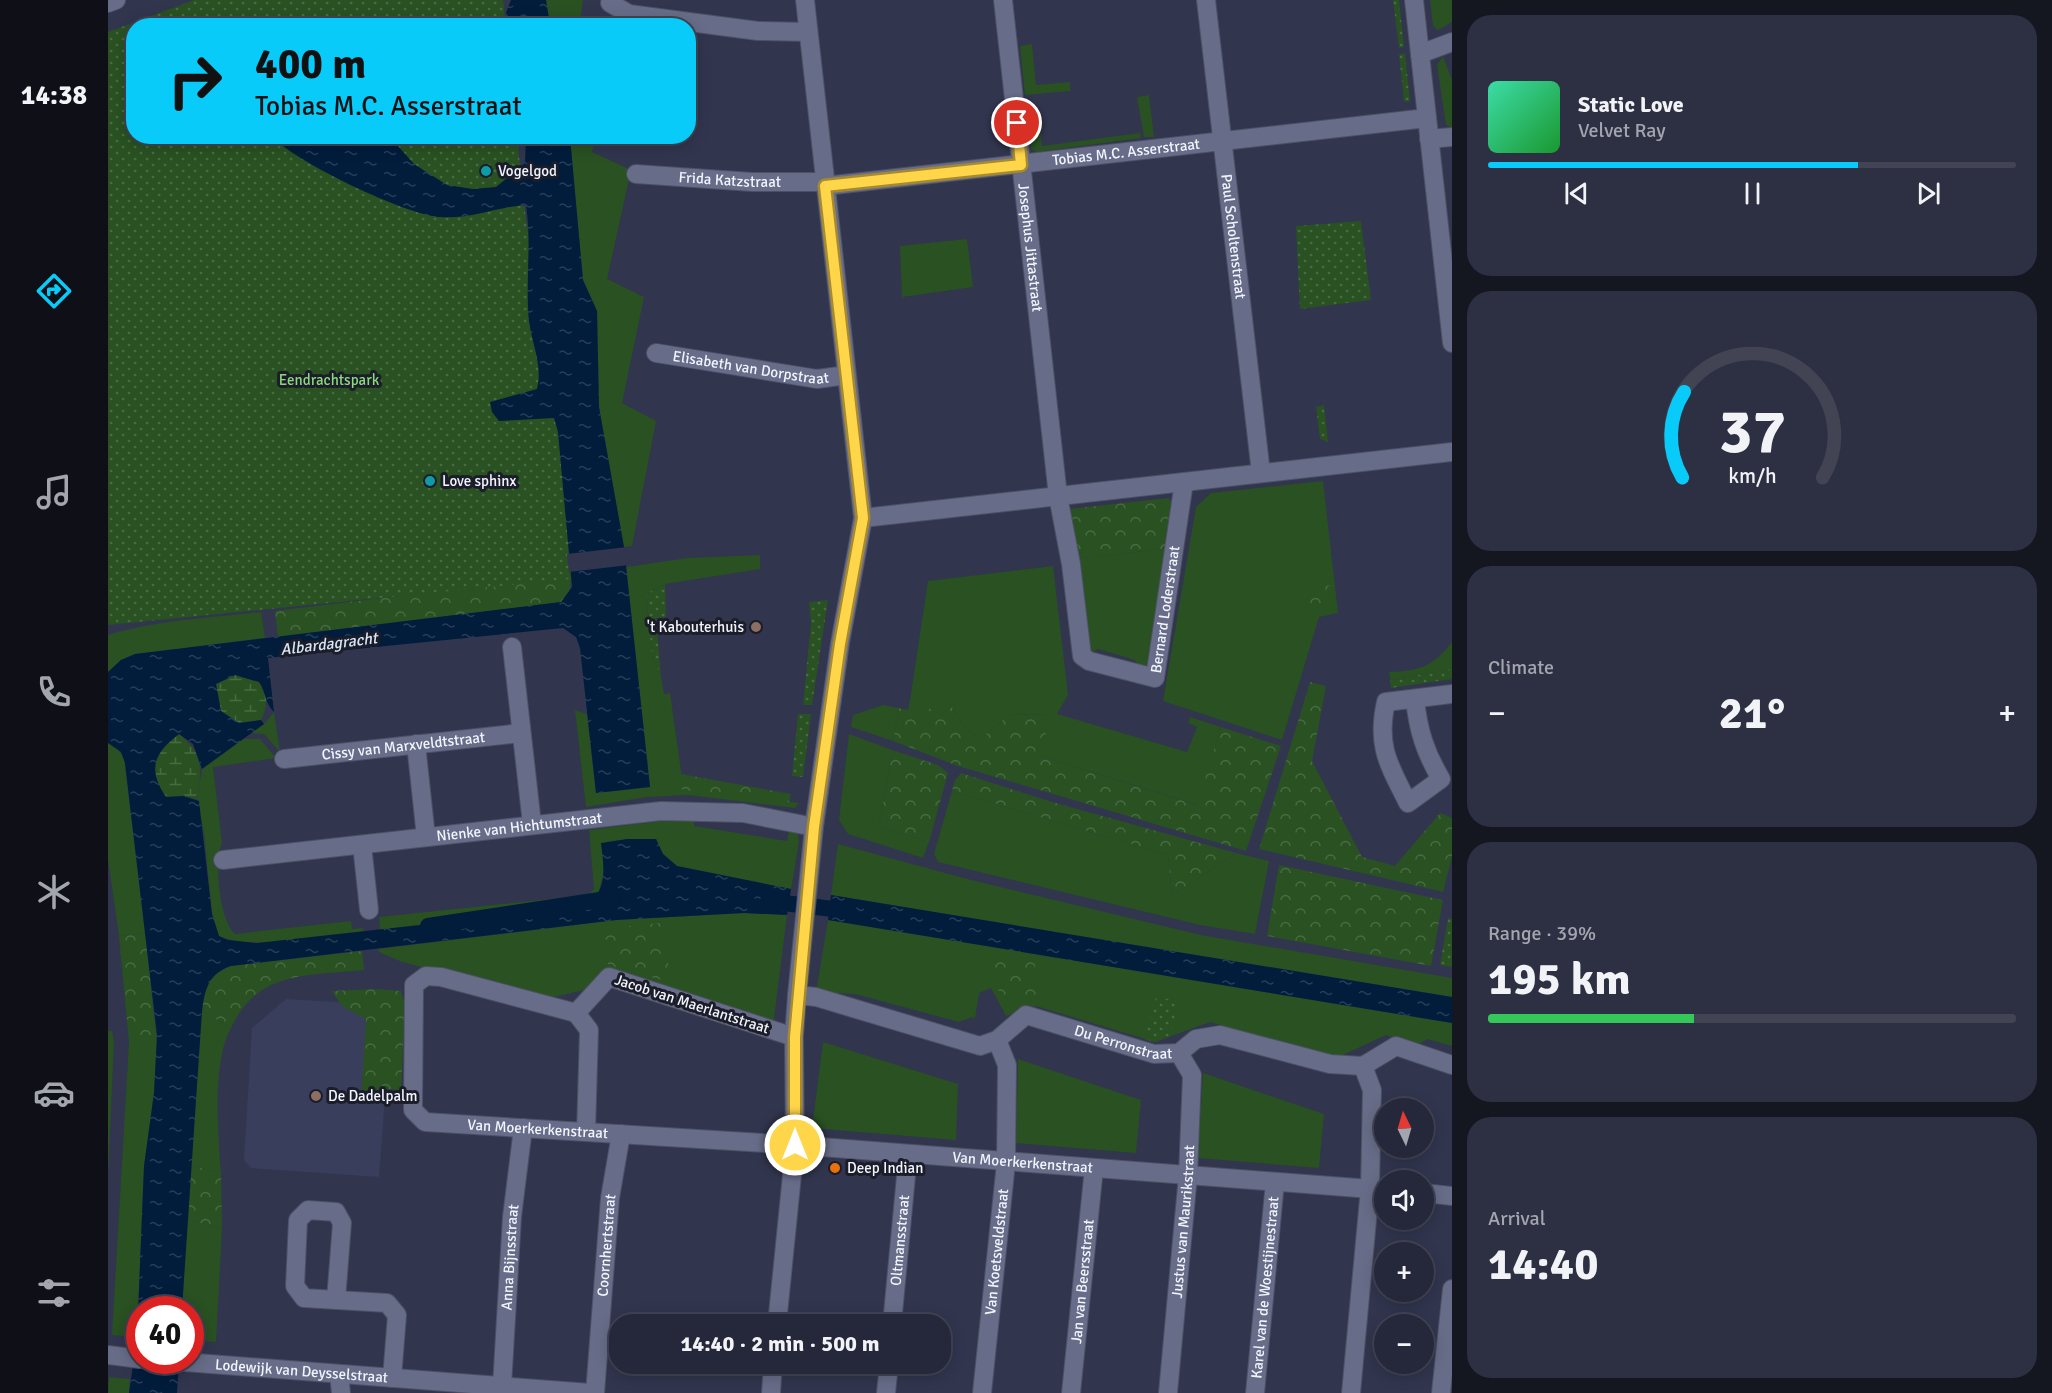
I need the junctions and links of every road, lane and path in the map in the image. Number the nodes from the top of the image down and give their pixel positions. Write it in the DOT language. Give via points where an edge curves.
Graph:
graph roads {
  1 [pos="116,0"];
  2 [pos="805,0"];
  3 [pos="1003,0"];
  4 [pos="1206,0"];
  5 [pos="1414,0"];
  6 [pos="108,3"];
  7 [pos="610,3"];
  8 [pos="659,18"];
  9 [pos="696,23"];
  10 [pos="808,32"];
  11 [pos="1452,42"];
  12 [pos="1420,54"];
  13 [pos="1427,118"];
  14 [pos="1452,137"];
  15 [pos="1429,139"];
  16 [pos="1222,143"];
  17 [pos="1021,165"];
  18 [pos="636,174"];
  19 [pos="825,184"];
  20 [pos="1452,344"];
  21 [pos="656,353"];
  22 [pos="847,375"];
  23 [pos="1452,452"];
  24 [pos="1260,473"];
  25 [pos="1184,482"];
  26 [pos="1058,496"];
  27 [pos="863,518"];
  28 [pos="512,647"];
  29 [pos="1452,694"];
  30 [pos="1415,699"];
  31 [pos="521,733"];
  32 [pos="416,744"];
  33 [pos="284,759"];
  34 [pos="532,824"];
  35 [pos="814,827"];
  36 [pos="426,837"];
  37 [pos="362,845"];
  38 [pos="223,860"];
  39 [pos="369,910"];
  40 [pos="797,995"];
  41 [pos="576,1013"];
  42 [pos="795,1037"];
  43 [pos="998,1040"];
  44 [pos="1179,1053"];
  45 [pos="1452,1065"];
  46 [pos="1363,1066"];
  47 [pos="523,1128"];
  48 [pos="586,1132"];
  49 [pos="621,1134"];
  50 [pos="795,1145"];
  51 [pos="909,1155"];
  52 [pos="1006,1163"];
  53 [pos="1094,1168"];
  54 [pos="1376,1170"];
  55 [pos="1188,1175"];
  56 [pos="1275,1182"];
  57 [pos="1374,1189"];
  58 [pos="1434,1194"];
  59 [pos="1452,1196"];
  60 [pos="1374,1213"];
  61 [pos="1452,1289"];
  62 [pos="336,1300"];
  63 [pos="778,1314"];
  64 [pos="893,1314"];
  65 [pos="108,1355"];
  66 [pos="126,1357"];
  67 [pos="204,1365"];
  68 [pos="339,1374"];
  69 [pos="772,1374"];
  70 [pos="888,1374"];
  71 [pos="392,1378"];
  72 [pos="502,1386"];
  73 [pos="556,1391"];
  74 [pos="341,1393"];
  75 [pos="590,1393"];
  76 [pos="595,1393"];
  77 [pos="771,1393"];
  78 [pos="886,1393"];
  79 [pos="982,1393"];
  80 [pos="1071,1393"];
  81 [pos="1168,1393"];
  82 [pos="1255,1393"];
  83 [pos="1351,1393"];
  84 [pos="1441,1393"];
  1 -- 6 [label="street"];
  2 -- 10 [label="street"];
  3 -- 17 [label="street, Josephus Jittastraat"];
  4 -- 16 [label="street, Paul Scholtenstraat"];
  5 -- 12 [label="street"];
  7 -- 8 [label="street" via="629,14"];
  9 -- 10 [label="street" via="758,31"];
  10 -- 19 [label="street"];
  11 -- 12 [label="street"];
  12 -- 13 [label="street"];
  13 -- 15 [label="street"];
  13 -- 16 [label="street, Tobias M.C. Asserstraat"];
  14 -- 15 [label="street"];
  15 -- 20 [label="street"];
  16 -- 17 [label="street, Tobias M.C. Asserstraat"];
  16 -- 24 [label="street, Paul Scholtenstraat"];
  17 -- 19 [label="street, Tobias M.C. Asserstraat"];
  17 -- 26 [label="street, Josephus Jittastraat"];
  18 -- 19 [label="street, Frida Katzstraat"];
  19 -- 22 [label="street"];
  21 -- 22 [label="street, Elisabeth van Dorpstraat" via="817,379"];
  22 -- 27 [label="street"];
  23 -- 24 [label="street"];
  24 -- 25 [label="street"];
  25 -- 26 [label="street"];
  25 -- 26 [label="street, Bernard Loderstraat" via="1155,678 1082,656"];
  26 -- 27 [label="street"];
  27 -- 35 [label="street"];
  28 -- 31 [label="street"];
  29 -- 30 [label="street"];
  30 -- 30 [label="street" via="1386,702 1380,728 1388,765 1408,803 1441,779 1425,752"];
  31 -- 32 [label="street, Cissy van Marxveldtstraat"];
  31 -- 34 [label="street"];
  32 -- 33 [label="street, Cissy van Marxveldtstraat"];
  32 -- 36 [label="street"];
  34 -- 35 [label="street, Nienke van Hichtumstraat" via="682,811 743,813"];
  34 -- 36 [label="street, Nienke van Hichtumstraat"];
  35 -- 40 [label="street"];
  36 -- 37 [label="street, Nienke van Hichtumstraat"];
  37 -- 38 [label="street, Nienke van Hichtumstraat"];
  37 -- 39 [label="street"];
  40 -- 42 [label="street"];
  40 -- 43 [label="street" via="816,997 980,1046"];
  41 -- 42 [label="street, Jacob van Maerlantstraat" via="609,977"];
  41 -- 47 [label="street, Van Moerkerkenstraat" via="441,977 426,976 414,985 413,1110 425,1122"];
  41 -- 48 [label="street" via="589,1030"];
  42 -- 50 [label="street"];
  43 -- 44 [label="street, Du Perronstraat" via="1026,1015 1154,1054"];
  43 -- 52 [label="street, Van Koetsveldstraat" via="1007,1065"];
  44 -- 46 [label="street, Du Perronstraat" via="1196,1039 1220,1035 1330,1064"];
  44 -- 55 [label="street, Justus van Maurikstraat" via="1192,1075"];
  45 -- 46 [label="street" via="1396,1046"];
  46 -- 54 [label="street" via="1372,1090"];
  47 -- 48 [label="street, Van Moerkerkenstraat"];
  47 -- 72 [label="street, Anna Bijnsstraat" via="512,1217"];
  48 -- 49 [label="street, Van Moerkerkenstraat"];
  49 -- 50 [label="street, Van Moerkerkenstraat"];
  49 -- 76 [label="street, Coornhertstraat" via="610,1198"];
  50 -- 51 [label="street, Van Moerkerkenstraat"];
  50 -- 63 [label="street"];
  51 -- 52 [label="street, Van Moerkerkenstraat"];
  51 -- 64 [label="street, Oltmansstraat"];
  52 -- 53 [label="street, Van Moerkerkenstraat"];
  52 -- 79 [label="street, Van Koetsveldstraat"];
  53 -- 55 [label="street, Van Moerkerkenstraat"];
  53 -- 80 [label="street, Jan van Beersstraat"];
  55 -- 56 [label="street, Van Moerkerkenstraat"];
  55 -- 81 [label="street, Justus van Maurikstraat"];
  56 -- 57 [label="street, Van Moerkerkenstraat"];
  56 -- 82 [label="street, Karel van de Woestijnestraat"];
  58 -- 59 [label="street"];
  60 -- 83 [label="street"];
  61 -- 84 [label="street"];
  62 -- 62 [label="street" via="304,1298 295,1286 298,1220 308,1210 336,1212 342,1223"];
  62 -- 71 [label="street" via="387,1303 397,1315"];
  65 -- 66 [label="street"];
  67 -- 68 [label="street, Lodewijk van Deysselstraat"];
  68 -- 71 [label="street, Lodewijk van Deysselstraat"];
  68 -- 74 [label="street"];
  69 -- 77 [label="street"];
  70 -- 78 [label="street"];
  71 -- 72 [label="street, Lodewijk van Deysselstraat"];
  72 -- 73 [label="street, Lodewijk van Deysselstraat"];
  73 -- 75 [label="street, Lodewijk van Deysselstraat"];
}
